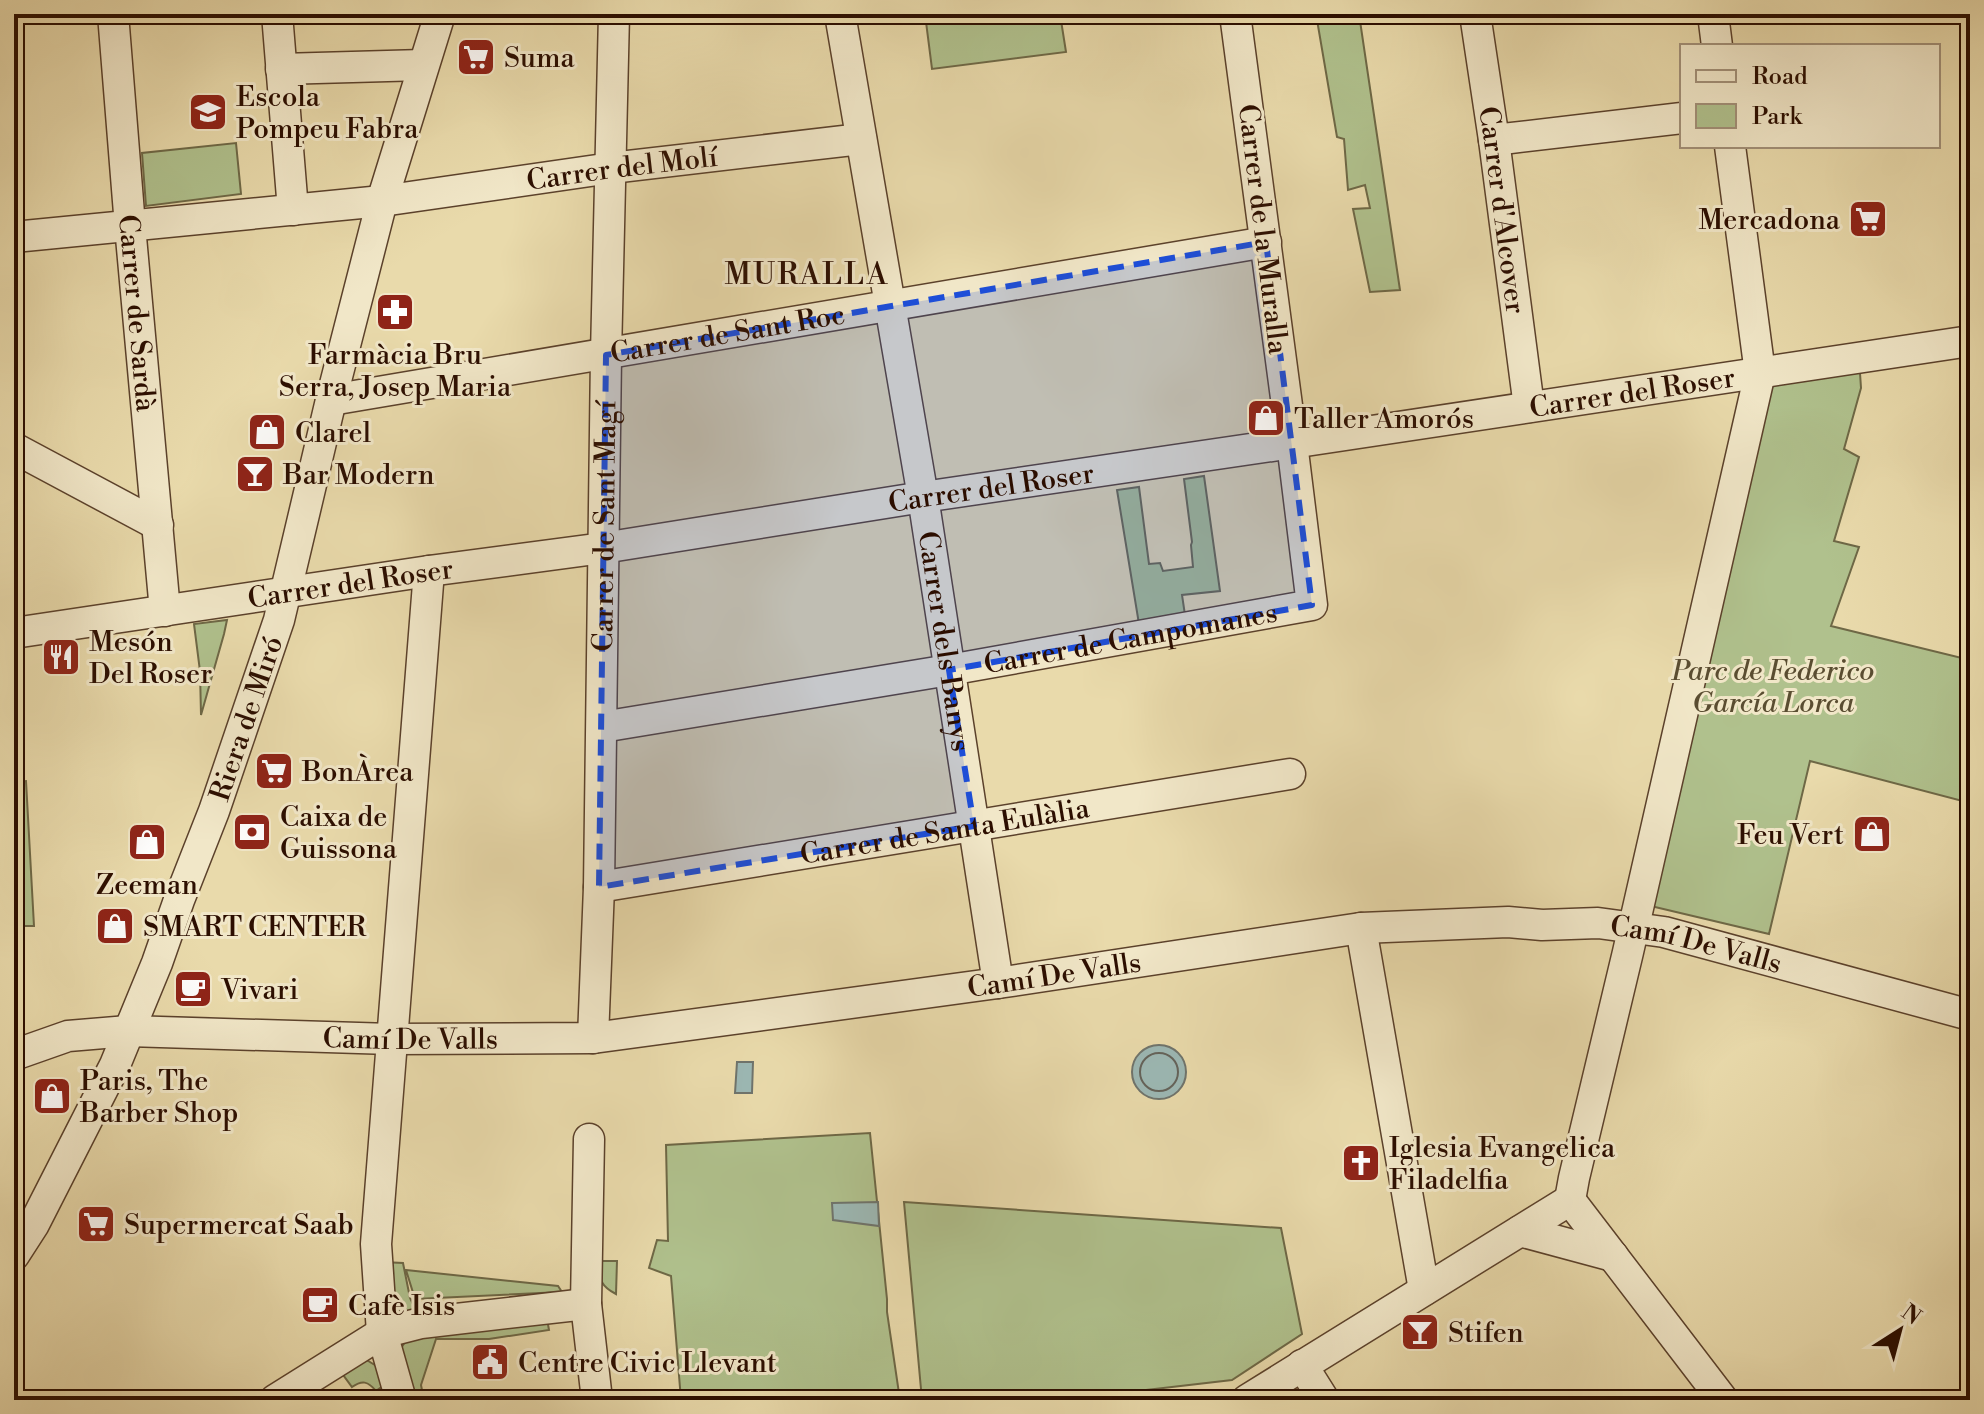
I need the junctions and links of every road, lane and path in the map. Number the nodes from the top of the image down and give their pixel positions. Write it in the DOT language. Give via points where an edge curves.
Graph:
graph roads {
  1 [pos="113,14"];
  2 [pos="277,14"];
  3 [pos="440,14"];
  4 [pos="614,14"];
  5 [pos="840,14"];
  6 [pos="1235,14"];
  7 [pos="1475,14"];
  8 [pos="1713,14"];
  9 [pos="1717,44"];
  10 [pos="423,65"];
  11 [pos="281,69"];
  12 [pos="1680,118"];
  13 [pos="861,139"];
  14 [pos="1494,140"];
  15 [pos="1730,148"];
  16 [pos="611,168"];
  17 [pos="382,201"];
  18 [pos="293,210"];
  19 [pos="130,226"];
  20 [pos="14,237"];
  21 [pos="1266,242"];
  22 [pos="890,306"];
  23 [pos="1970,341"];
  24 [pos="606,355"];
  25 [pos="1760,373"];
  26 [pos="331,400"];
  27 [pos="1529,407"];
  28 [pos="1292,443"];
  29 [pos="14,448"];
  30 [pos="923,497"];
  31 [pos="158,525"];
  32 [pos="603,548"];
  33 [pos="429,571"];
  34 [pos="286,593"];
  35 [pos="1312,605"];
  36 [pos="165,611"];
  37 [pos="14,633"];
  38 [pos="949,670"];
  39 [pos="602,727"];
  40 [pos="1290,774"];
  41 [pos="974,826"];
  42 [pos="599,887"];
  43 [pos="1633,927"];
  44 [pos="1361,928"];
  45 [pos="998,983"];
  46 [pos="1970,1015"];
  47 [pos="128,1031"];
  48 [pos="593,1038"];
  49 [pos="391,1039"];
  50 [pos="14,1055"];
  51 [pos="589,1139"];
  52 [pos="1570,1200"];
  53 [pos="1520,1231"];
  54 [pos="14,1255"];
  55 [pos="1613,1256"];
  56 [pos="1424,1290"];
  57 [pos="586,1304"];
  58 [pos="382,1333"];
  59 [pos="1302,1365"];
  60 [pos="275,1400"];
  61 [pos="401,1400"];
  62 [pos="597,1400"];
  63 [pos="1247,1400"];
  64 [pos="1324,1400"];
  65 [pos="1723,1400"];
  1 -- 19 [label="street, Carrer de Sardà"];
  2 -- 11 [label="street"];
  3 -- 10 [label="street, Riera de Miró"];
  4 -- 16 [label="street, Carrer de Sant Magí"];
  5 -- 13 [label="street, Carrer dels Banys"];
  6 -- 21 [label="street, Carrer de la Muralla"];
  7 -- 14 [label="street, Carrer d'Alcover"];
  8 -- 9 [label="street"];
  10 -- 11 [label="street"];
  10 -- 17 [label="street, Riera de Miró"];
  11 -- 18 [label="street"];
  12 -- 14 [label="street"];
  13 -- 16 [label="street, Carrer del Molí"];
  13 -- 22 [label="street, Carrer dels Banys"];
  14 -- 27 [label="street, Carrer d'Alcover"];
  15 -- 25 [label="street"];
  16 -- 17 [label="street, Carrer del Molí"];
  16 -- 24 [label="street, Carrer de Sant Magí"];
  17 -- 18 [label="street, Carrer del Molí"];
  17 -- 26 [label="street, Riera de Miró"];
  18 -- 19 [label="street, Carrer del Molí"];
  19 -- 20 [label="street, Carrer del Molí"];
  19 -- 31 [label="street, Carrer de Sardà"];
  21 -- 22 [label="street, Carrer de Sant Roc"];
  21 -- 28 [label="street, Carrer de la Muralla"];
  22 -- 24 [label="street, Carrer de Sant Roc"];
  22 -- 30 [label="street, Carrer dels Banys"];
  23 -- 25 [label="street, Carrer del Roser"];
  24 -- 26 [label="street, Carrer de Sant Roc"];
  24 -- 32 [label="street, Carrer de Sant Magí"];
  25 -- 27 [label="street, Carrer del Roser"];
  25 -- 43 [label="street"];
  26 -- 34 [label="street, Riera de Miró"];
  27 -- 28 [label="street, Carrer del Roser"];
  28 -- 30 [label="street, Carrer del Roser"];
  28 -- 35 [label="street, Carrer de la Muralla"];
  29 -- 31 [label="street"];
  30 -- 32 [label="street, Carrer del Roser"];
  30 -- 38 [label="street, Carrer dels Banys"];
  31 -- 36 [label="street, Carrer de Sardà"];
  32 -- 33 [label="street, Carrer del Roser"];
  32 -- 39 [label="street, Carrer de Sant Magí"];
  33 -- 34 [label="street, Carrer del Roser"];
  33 -- 49 [label="street"];
  34 -- 36 [label="street, Carrer del Roser"];
  34 -- 47 [label="street, Riera de Miró" via="214,811"];
  35 -- 38 [label="street, Carrer de Campomanes"];
  36 -- 37 [label="street, Carrer del Roser"];
  38 -- 39 [label="street, Carrer de Campomanes"];
  38 -- 41 [label="street, Carrer dels Banys"];
  39 -- 42 [label="street, Carrer de Sant Magí"];
  40 -- 41 [label="street, Carrer de Santa Eulàlia"];
  41 -- 42 [label="street, Carrer de Santa Eulàlia"];
  41 -- 45 [label="street, Carrer dels Banys"];
  42 -- 48 [label="street, Carrer de Sant Magí"];
  43 -- 44 [label="street, Camí De Valls" via="1508,922"];
  43 -- 46 [label="street, Camí De Valls"];
  43 -- 52 [label="street"];
  44 -- 45 [label="street, Camí De Valls"];
  44 -- 56 [label="street"];
  45 -- 48 [label="street, Camí De Valls"];
  47 -- 49 [label="street, Camí De Valls"];
  47 -- 50 [label="street, Camí De Valls" via="68,1036"];
  47 -- 54 [label="street, Riera de Miró" via="82,1131"];
  48 -- 49 [label="street, Camí De Valls"];
  49 -- 58 [label="street" via="376,1244"];
  51 -- 57 [label="street"];
  52 -- 53 [label="street"];
  52 -- 55 [label="street"];
  53 -- 55 [label="street"];
  53 -- 56 [label="street"];
  55 -- 65 [label="street"];
  56 -- 59 [label="street"];
  57 -- 58 [label="street" via="421,1323"];
  57 -- 62 [label="street"];
  58 -- 60 [label="street"];
  58 -- 61 [label="street"];
  59 -- 63 [label="street"];
  59 -- 64 [label="street"];
}
